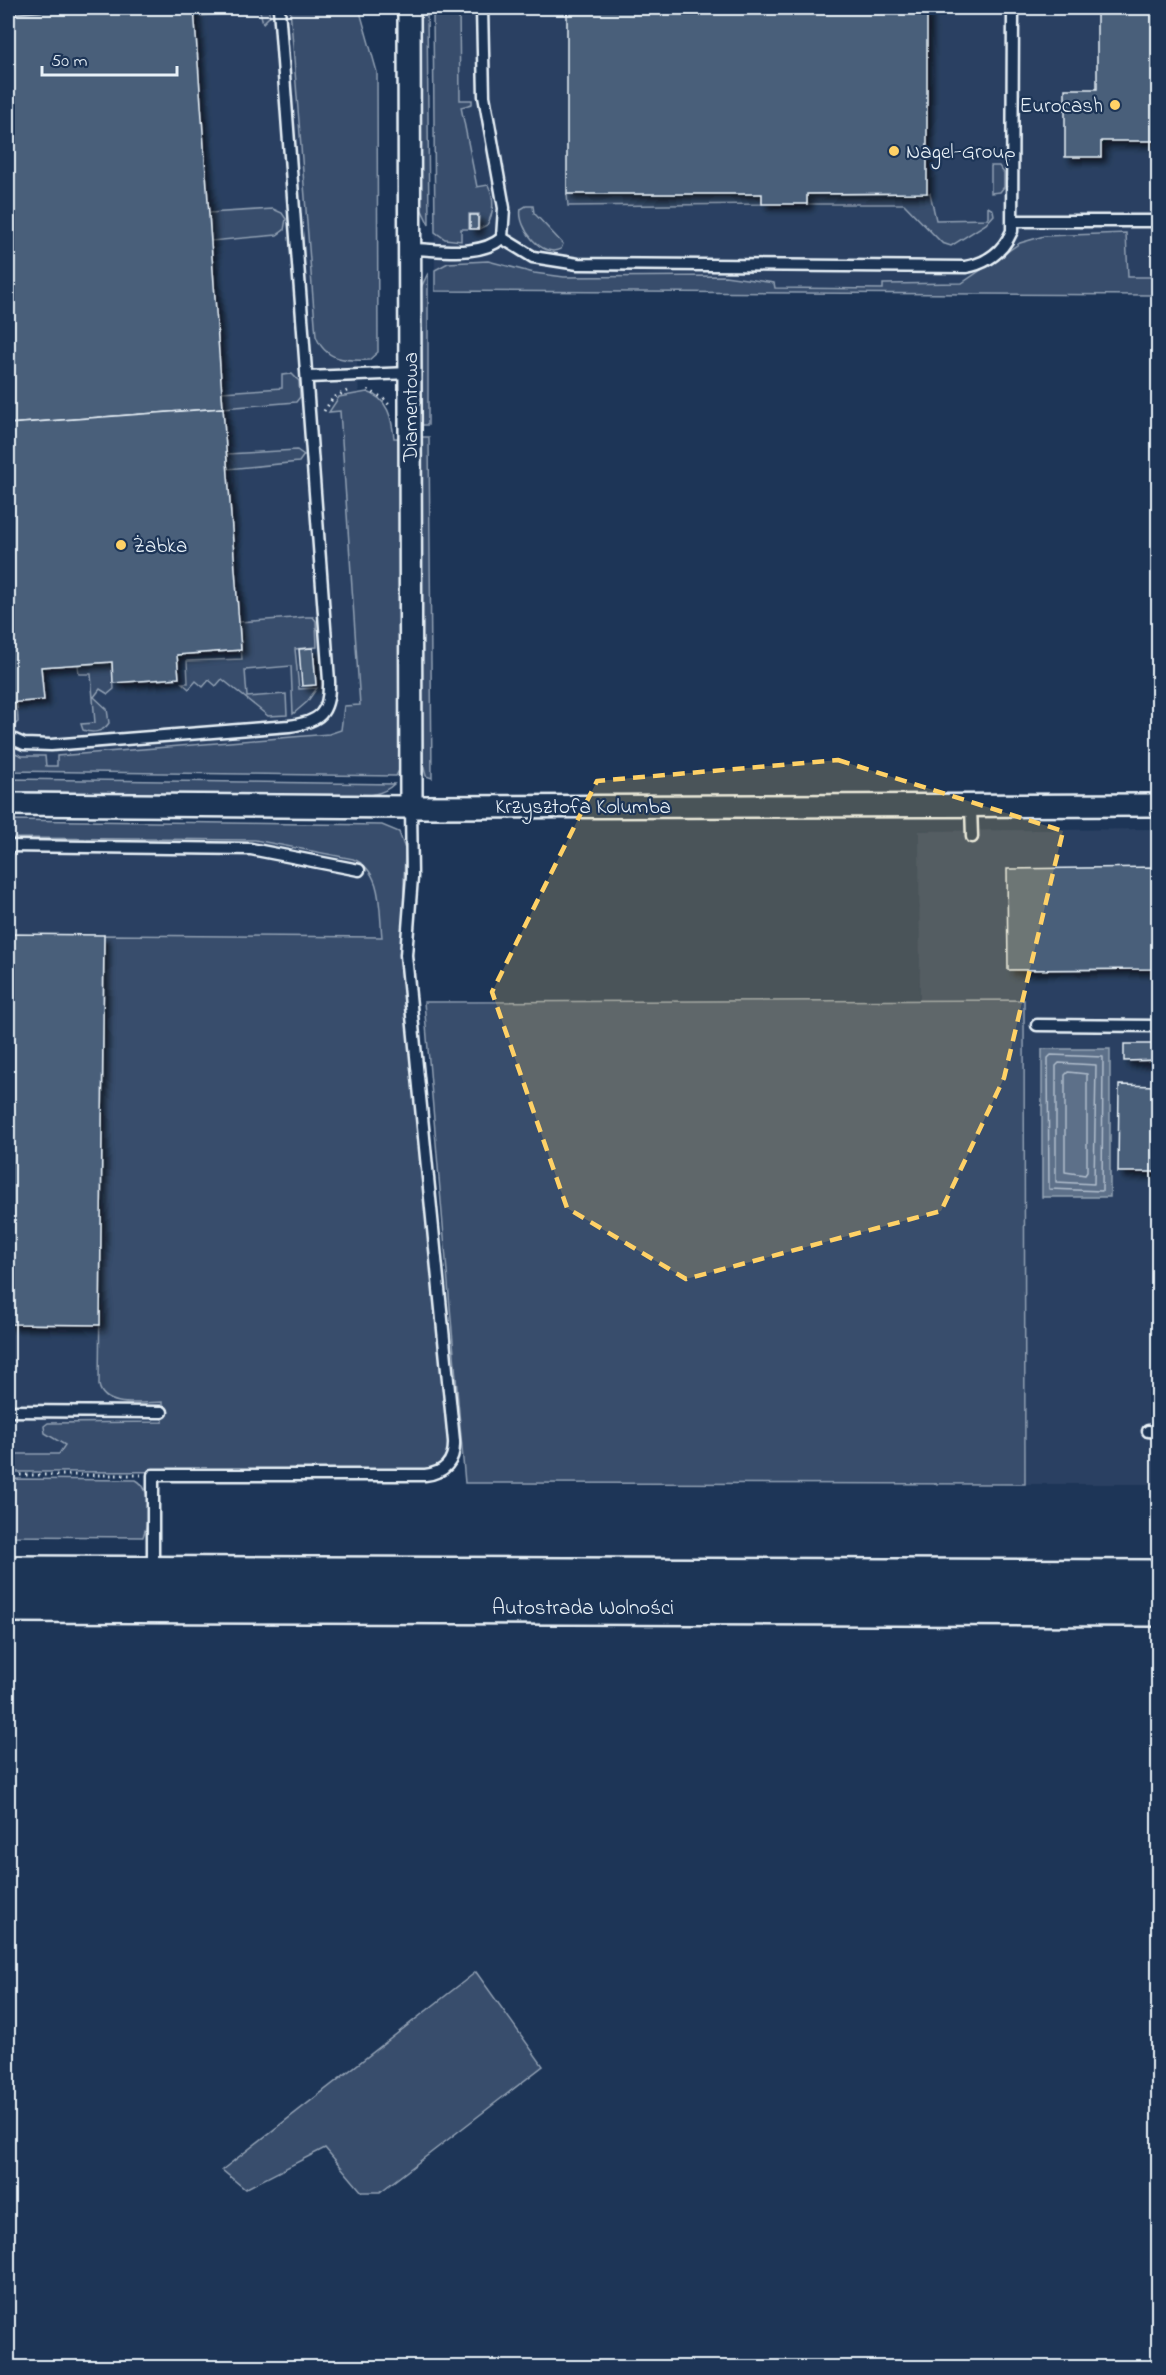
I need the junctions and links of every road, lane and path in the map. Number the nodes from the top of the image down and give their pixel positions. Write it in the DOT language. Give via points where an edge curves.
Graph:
graph roads {
  1 [pos="279,8"];
  2 [pos="409,8"];
  3 [pos="482,8"];
  4 [pos="1013,8"];
  5 [pos="1013,221"];
  6 [pos="1158,221"];
  7 [pos="502,238"];
  8 [pos="410,249"];
  9 [pos="410,373"];
  10 [pos="308,377"];
  11 [pos="354,389"];
  12 [pos="365,389"];
  13 [pos="326,411"];
  14 [pos="393,412"];
  15 [pos="8,737"];
  16 [pos="8,804"];
  17 [pos="1158,805"];
  18 [pos="971,806"];
  19 [pos="411,807"];
  20 [pos="972,837"];
  21 [pos="8,846"];
  22 [pos="359,870"];
  23 [pos="1037,1025"];
  24 [pos="1158,1026"];
  25 [pos="8,1411"];
  26 [pos="162,1412"];
  27 [pos="8,1475"];
  28 [pos="153,1475"];
  29 [pos="8,1573"];
  30 [pos="153,1574"];
  31 [pos="1158,1577"];
  32 [pos="8,1605"];
  33 [pos="1158,1610"];
  1 -- 10 [label="lane"];
  2 -- 8 [label="street, Diamentowa"];
  3 -- 7 [label="lane" via="484,96 504,208"];
  4 -- 5 [label="lane"];
  5 -- 6 [label="lane"];
  5 -- 7 [label="lane" via="1000,251 978,265 966,267 562,263 533,257"];
  7 -- 8 [label="lane" via="478,249"];
  8 -- 9 [label="street, Diamentowa"];
  9 -- 10 [label="lane"];
  9 -- 19 [label="street, Diamentowa"];
  10 -- 15 [label="lane" via="329,681 329,703 321,716 289,726 51,745 24,744"];
  11 -- 13 [label="path" via="338,394"];
  12 -- 14 [label="path" via="383,398"];
  16 -- 19 [label="street, Krzysztofa Kolumba"];
  17 -- 18 [label="street, Krzysztofa Kolumba"];
  18 -- 19 [label="street, Krzysztofa Kolumba"];
  18 -- 20 [label="lane"];
  19 -- 28 [label="lane" via="412,877 406,955 453,1458 442,1470 425,1475"];
  21 -- 22 [label="lane" via="251,849"];
  23 -- 24 [label="lane"];
  25 -- 26 [label="lane"];
  27 -- 28 [label="path"];
  28 -- 30 [label="lane"];
  29 -- 30 [label="highway, Autostrada Wolności"];
  30 -- 31 [label="highway, Autostrada Wolności"];
  32 -- 33 [label="highway, Autostrada Wolności"];
}
